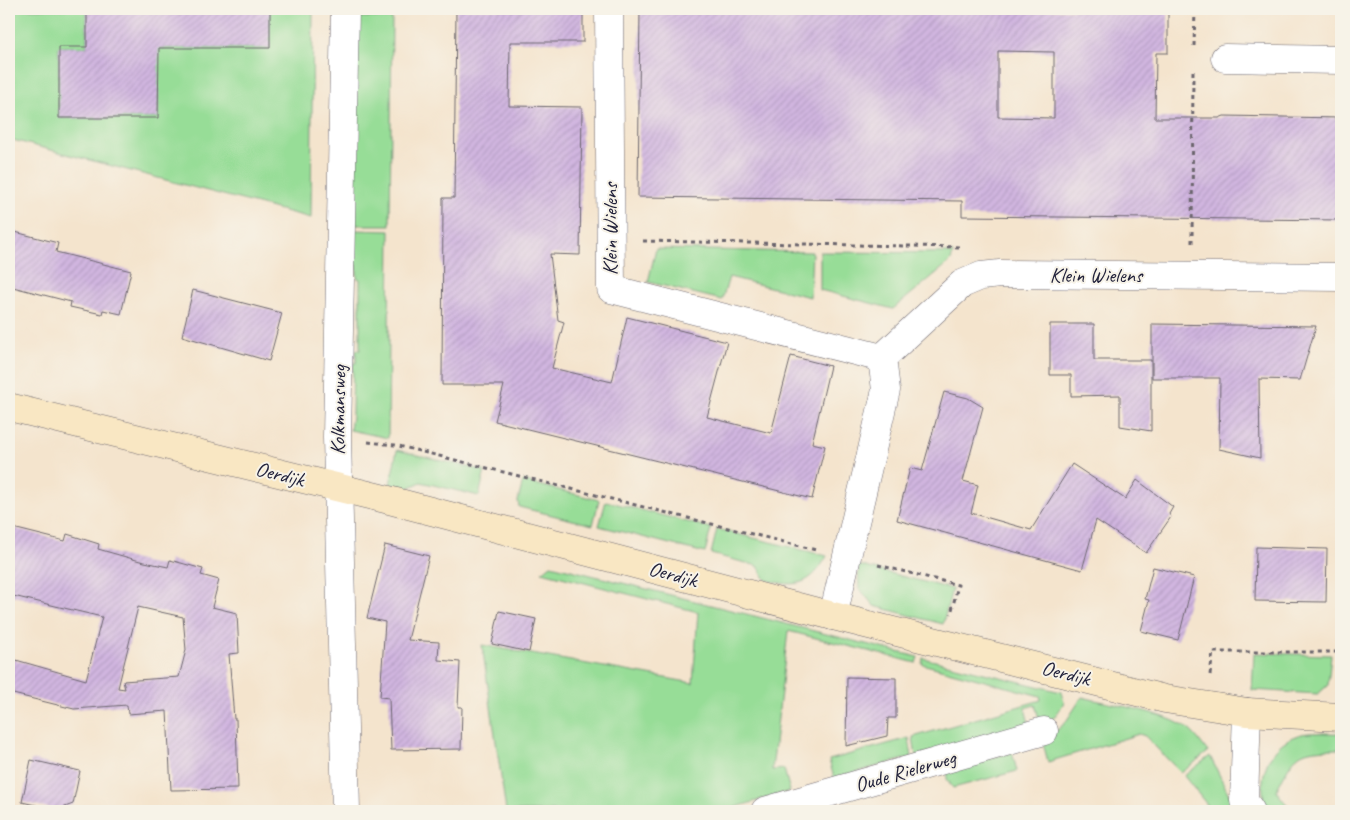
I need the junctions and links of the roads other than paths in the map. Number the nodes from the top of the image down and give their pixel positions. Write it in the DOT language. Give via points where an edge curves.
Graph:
graph roads {
  1 [pos="345,9"];
  2 [pos="609,9"];
  3 [pos="1225,58"];
  4 [pos="1341,60"];
  5 [pos="1341,277"];
  6 [pos="882,358"];
  7 [pos="9,406"];
  8 [pos="338,488"];
  9 [pos="833,616"];
  10 [pos="1247,712"];
  11 [pos="1341,717"];
  12 [pos="1044,731"];
  13 [pos="346,811"];
  14 [pos="766,811"];
  15 [pos="1251,811"];
  1 -- 8 [label="street, Kolkmansweg"];
  2 -- 6 [label="street, Klein Wielens" via="611,288"];
  3 -- 4 [label="street"];
  5 -- 6 [label="street, Klein Wielens" via="981,276 962,284"];
  6 -- 9 [label="street" via="886,390"];
  7 -- 8 [label="street, Oerdijk"];
  8 -- 9 [label="street, Oerdijk"];
  8 -- 13 [label="street, Kolkmansweg"];
  9 -- 10 [label="street, Oerdijk" via="1165,699"];
  10 -- 11 [label="street, Oerdijk"];
  10 -- 15 [label="street" via="1244,801"];
  12 -- 14 [label="street, Oude Rielerweg"];
}
